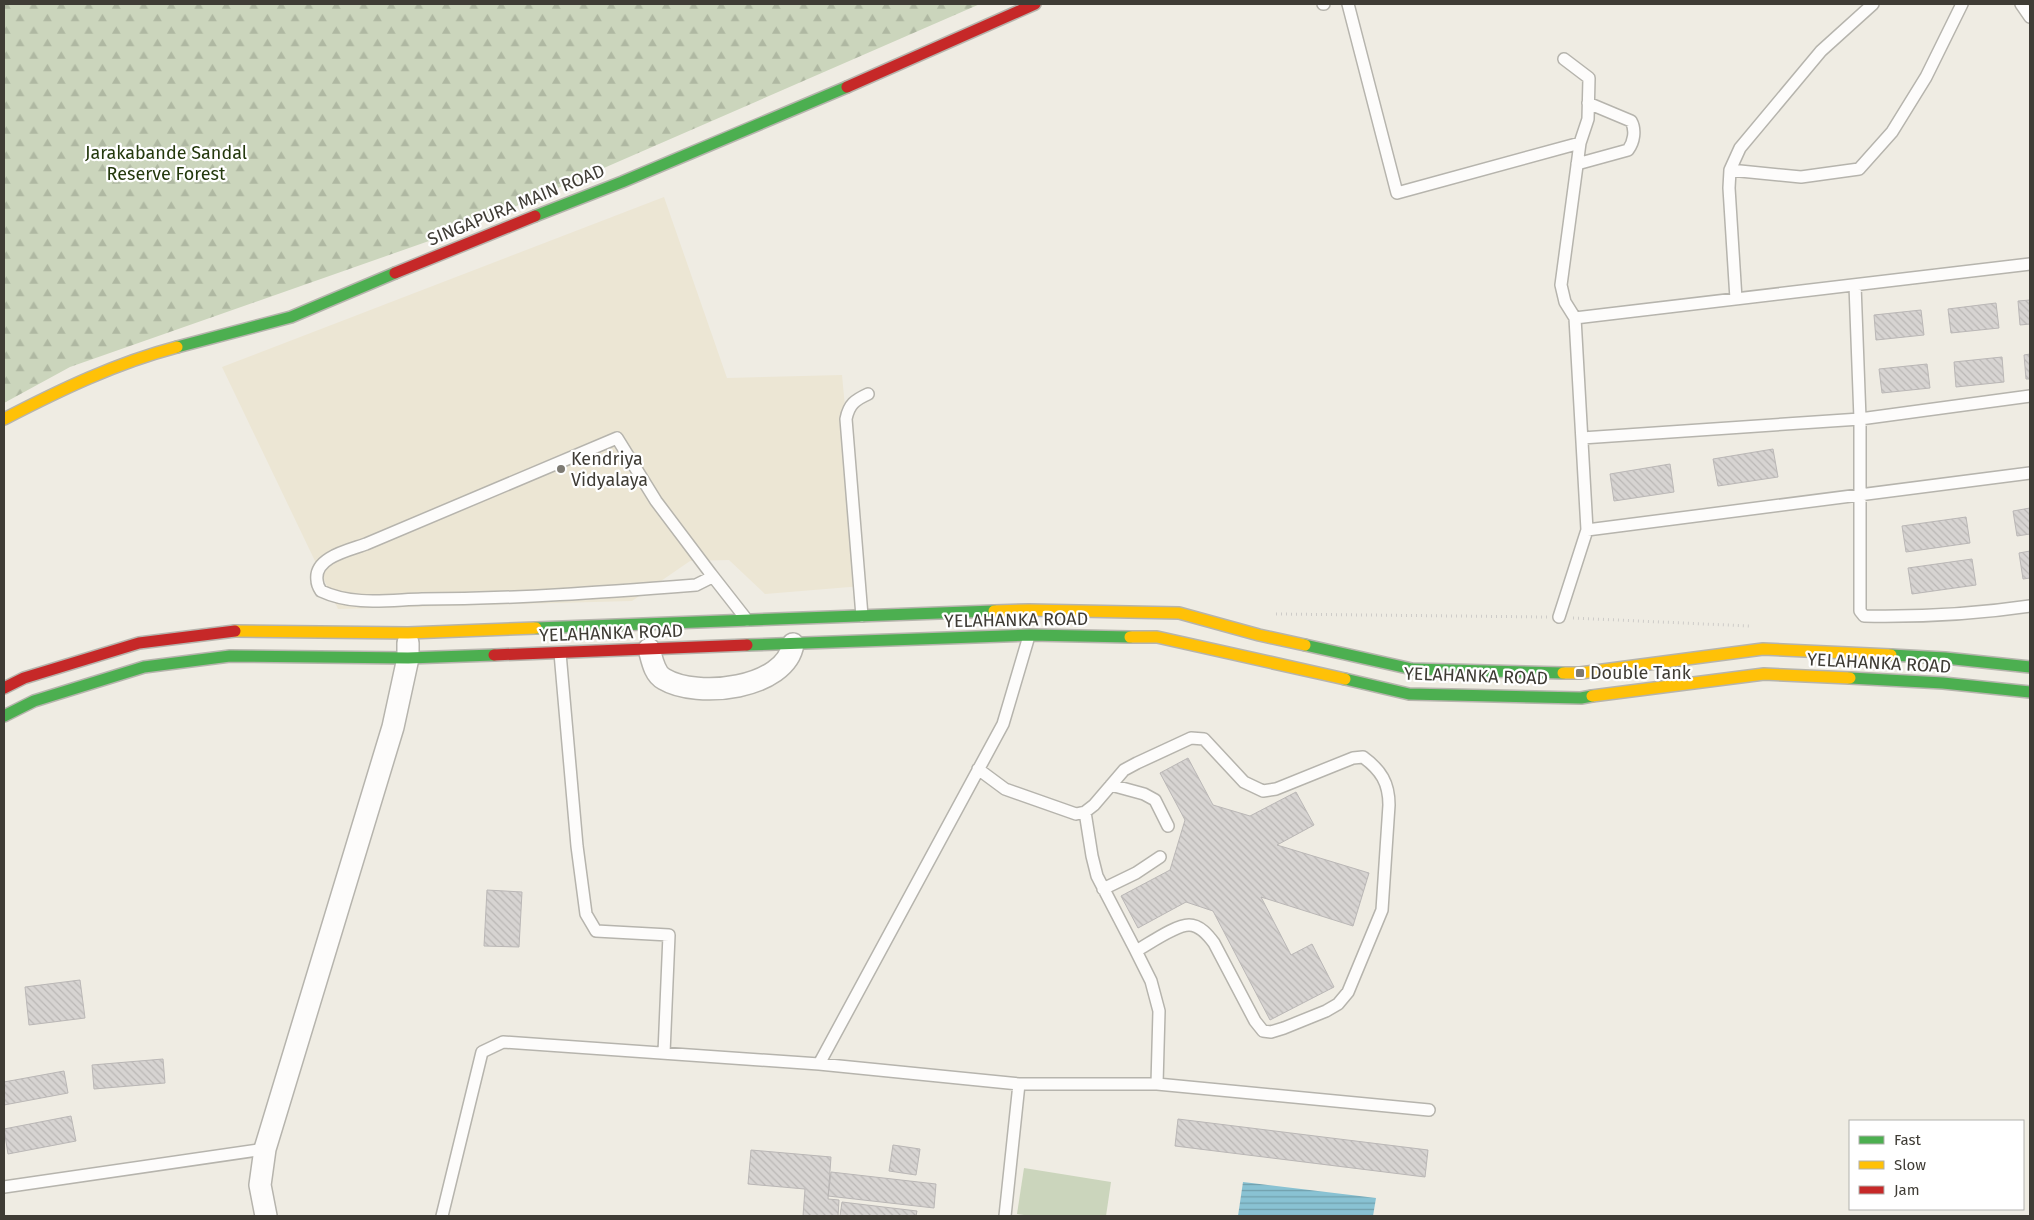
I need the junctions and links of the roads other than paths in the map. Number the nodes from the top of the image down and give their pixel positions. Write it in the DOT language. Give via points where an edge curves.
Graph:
graph roads {
  1 [pos="1035,4"];
  2 [pos="1348,4"];
  3 [pos="1874,4"];
  4 [pos="1962,4"];
  5 [pos="2021,4"];
  6 [pos="2030,17"];
  7 [pos="1564,59"];
  8 [pos="1588,103"];
  9 [pos="1580,143"];
  10 [pos="1577,164"];
  11 [pos="1730,170"];
  12 [pos="2030,264"];
  13 [pos="1855,285"];
  14 [pos="1736,299"];
  15 [pos="1575,318"];
  16 [pos="868,394"];
  17 [pos="2030,396"];
  18 [pos="4,419"];
  19 [pos="1860,419"];
  20 [pos="1582,438"];
  21 [pos="2030,473"];
  22 [pos="1860,495"];
  23 [pos="1587,530"];
  24 [pos="711,574"];
  25 [pos="2030,606"];
  26 [pos="862,616"];
  27 [pos="1558,617"];
  28 [pos="747,620"];
  29 [pos="1029,622"];
  30 [pos="408,633"];
  31 [pos="793,644"];
  32 [pos="649,649"];
  33 [pos="560,653"];
  34 [pos="408,658"];
  35 [pos="2030,667"];
  36 [pos="4,688"];
  37 [pos="2030,692"];
  38 [pos="4,716"];
  39 [pos="978,769"];
  40 [pos="1111,785"];
  41 [pos="1086,812"];
  42 [pos="1168,826"];
  43 [pos="1160,857"];
  44 [pos="1103,889"];
  45 [pos="1136,951"];
  46 [pos="664,1053"];
  47 [pos="819,1064"];
  48 [pos="1019,1084"];
  49 [pos="1157,1084"];
  50 [pos="1429,1110"];
  51 [pos="265,1149"];
  52 [pos="4,1187"];
  53 [pos="266,1216"];
  54 [pos="442,1216"];
  55 [pos="1005,1216"];
  1 -- 18 [label="main road, SINGAPURA MAIN ROAD" via="622,182 291,317 153,353 42,398"];
  2 -- 9 [label="lane" via="1397,194"];
  3 -- 11 [label="lane" via="1821,51 1740,148"];
  4 -- 11 [label="lane" via="1926,77 1892,132 1858,169 1801,177"];
  5 -- 6 [label="lane"];
  7 -- 8 [label="lane" via="1588,78"];
  8 -- 9 [label="lane" via="1588,118"];
  8 -- 10 [label="lane" via="1630,121 1634,127 1632,146 1628,150"];
  9 -- 10 [label="lane"];
  10 -- 15 [label="lane" via="1561,286 1565,302"];
  11 -- 14 [label="lane"];
  12 -- 13 [label="lane"];
  13 -- 14 [label="lane"];
  13 -- 19 [label="lane"];
  14 -- 15 [label="lane"];
  15 -- 20 [label="lane"];
  16 -- 26 [label="lane" via="853,402 846,419"];
  17 -- 19 [label="lane"];
  19 -- 20 [label="lane"];
  19 -- 22 [label="lane"];
  20 -- 23 [label="lane"];
  21 -- 22 [label="lane"];
  22 -- 23 [label="lane"];
  22 -- 25 [label="lane" via="1860,611 1864,616 1997,611"];
  23 -- 27 [label="lane"];
  24 -- 24 [label="lane" via="696,585 491,599 363,601 337,599 321,592 316,579 320,566 334,556 617,438 656,501"];
  24 -- 28 [label="lane"];
  26 -- 28 [label="main road, YELAHANKA ROAD"];
  26 -- 29 [label="main road, YELAHANKA ROAD"];
  28 -- 30 [label="main road, YELAHANKA ROAD"];
  29 -- 31 [label="main road, YELAHANKA ROAD"];
  29 -- 35 [label="main road, YELAHANKA ROAD" via="1179,613 1259,635 1412,669 1580,673 1762,649 1945,658"];
  29 -- 37 [label="main road, YELAHANKA ROAD" via="1157,637 1409,694 1581,698 1764,674 1943,683"];
  29 -- 39 [label="lane" via="1003,724"];
  30 -- 34 [label="street"];
  30 -- 36 [label="main road, YELAHANKA ROAD" via="228,632 139,643 24,678"];
  31 -- 32 [label="main road, YELAHANKA ROAD"];
  31 -- 32 [label="street" via="782,665 767,676 750,684 704,688 680,686 662,679 654,667"];
  32 -- 33 [label="main road, YELAHANKA ROAD"];
  33 -- 34 [label="main road, YELAHANKA ROAD"];
  33 -- 46 [label="lane" via="586,914 596,931 668,935"];
  34 -- 38 [label="main road, YELAHANKA ROAD" via="230,656 144,667 34,701"];
  34 -- 51 [label="street" via="393,727"];
  39 -- 41 [label="lane" via="1005,789 1076,814"];
  39 -- 47 [label="lane"];
  40 -- 41 [label="lane"];
  40 -- 42 [label="lane" via="1155,800"];
  40 -- 45 [label="lane" via="1124,770 1137,762 1191,738 1204,739 1244,782 1263,791 1363,757 1385,779 1389,791 1382,910 1348,992 1338,1004 1284,1028 1263,1032 1214,943 1200,928 1189,925 1176,929"];
  41 -- 44 [label="lane" via="1092,856"];
  43 -- 44 [label="lane"];
  44 -- 45 [label="lane"];
  45 -- 49 [label="lane" via="1151,981 1159,1011"];
  46 -- 47 [label="lane"];
  46 -- 54 [label="lane" via="503,1042 482,1052"];
  47 -- 48 [label="lane"];
  48 -- 49 [label="lane"];
  48 -- 55 [label="lane"];
  49 -- 50 [label="lane"];
  51 -- 52 [label="lane"];
  51 -- 53 [label="street" via="260,1185"];
}
